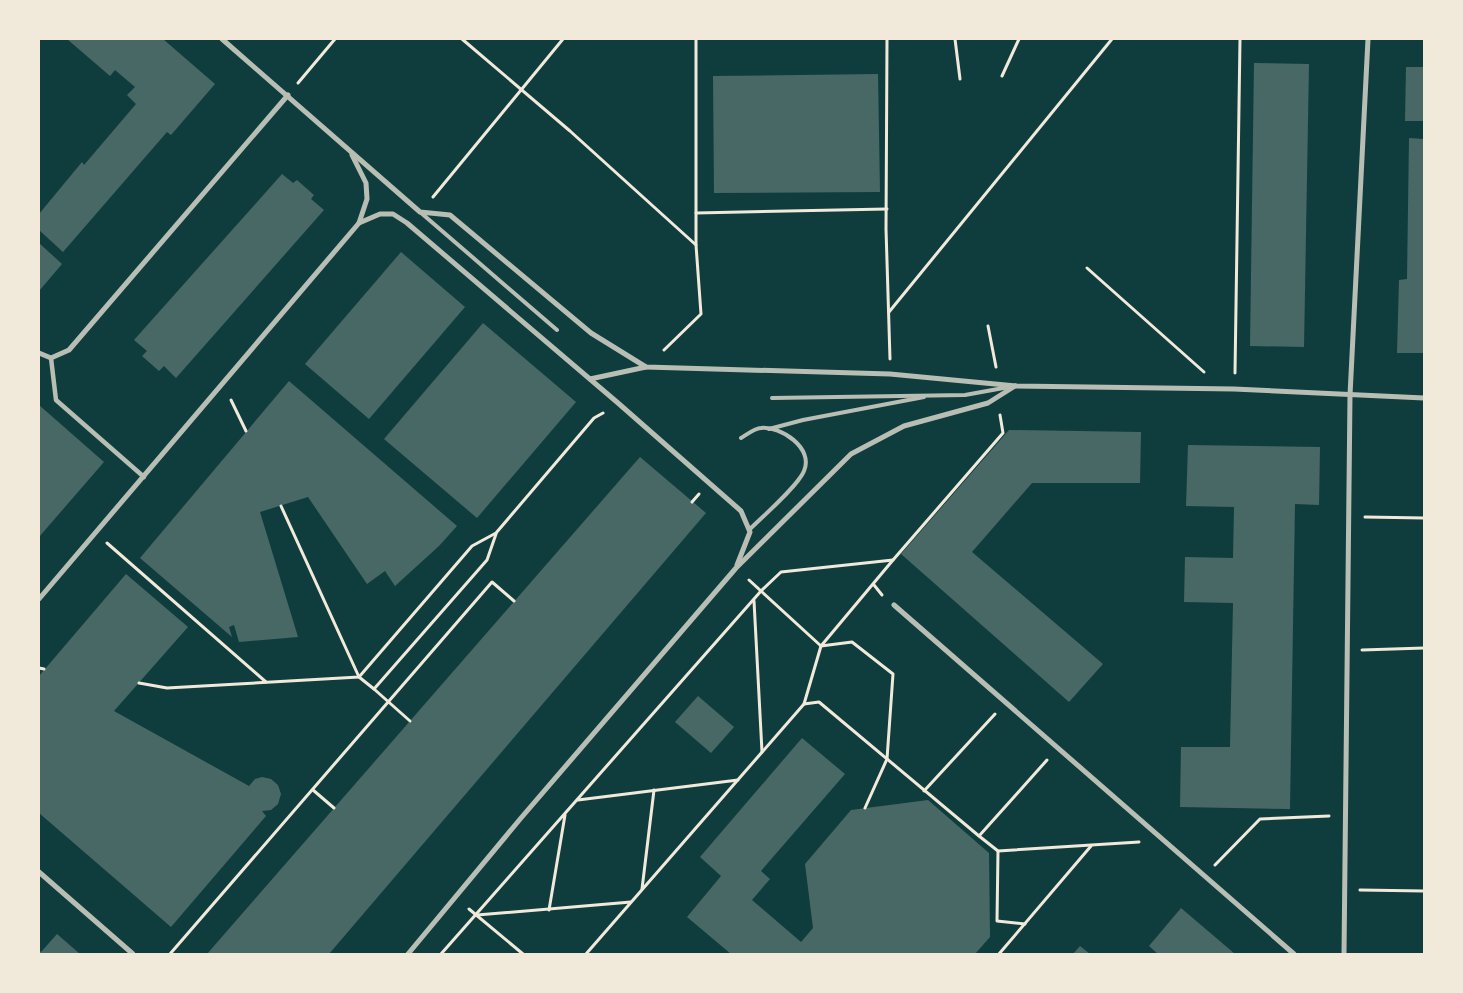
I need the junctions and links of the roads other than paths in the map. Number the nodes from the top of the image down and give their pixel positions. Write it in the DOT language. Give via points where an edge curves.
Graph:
graph roads {
  1 [pos="222,39"];
  2 [pos="1368,39"];
  3 [pos="288,95"];
  4 [pos="350,151"];
  5 [pos="420,212"];
  6 [pos="359,223"];
  7 [pos="557,330"];
  8 [pos="39,353"];
  9 [pos="51,358"];
  10 [pos="646,367"];
  11 [pos="590,379"];
  12 [pos="1016,386"];
  13 [pos="936,395"];
  14 [pos="1350,395"];
  15 [pos="772,398"];
  16 [pos="1424,398"];
  17 [pos="768,429"];
  18 [pos="740,438"];
  19 [pos="144,476"];
  20 [pos="749,530"];
  21 [pos="736,568"];
  22 [pos="39,599"];
  23 [pos="894,605"];
  24 [pos="39,872"];
  25 [pos="133,954"];
  26 [pos="408,954"];
  27 [pos="1294,954"];
  28 [pos="1344,954"];
  1 -- 3 [label="street"];
  2 -- 14 [label="street"];
  3 -- 4 [label="street"];
  3 -- 9 [label="street" via="69,350"];
  4 -- 5 [label="street"];
  4 -- 6 [label="street" via="366,183 368,199"];
  5 -- 7 [label="lane"];
  5 -- 10 [label="street" via="450,215 592,333"];
  6 -- 11 [label="street" via="380,214 393,214 400,218"];
  6 -- 19 [label="street"];
  8 -- 9 [label="street"];
  9 -- 19 [label="street" via="56,400"];
  10 -- 11 [label="street"];
  10 -- 12 [label="street" via="890,374"];
  11 -- 20 [label="street" via="742,511"];
  12 -- 13 [label="lane" via="965,395"];
  12 -- 14 [label="street" via="1234,389"];
  12 -- 21 [label="street" via="988,403 904,426 851,454"];
  13 -- 15 [label="lane"];
  13 -- 17 [label="lane"];
  14 -- 16 [label="street"];
  14 -- 28 [label="street"];
  17 -- 18 [label="lane" via="760,428"];
  17 -- 20 [label="lane" via="790,436 801,447 805,470"];
  19 -- 22 [label="street"];
  20 -- 21 [label="street"];
  21 -- 26 [label="street"];
  23 -- 27 [label="street"];
  24 -- 25 [label="street"];
}
